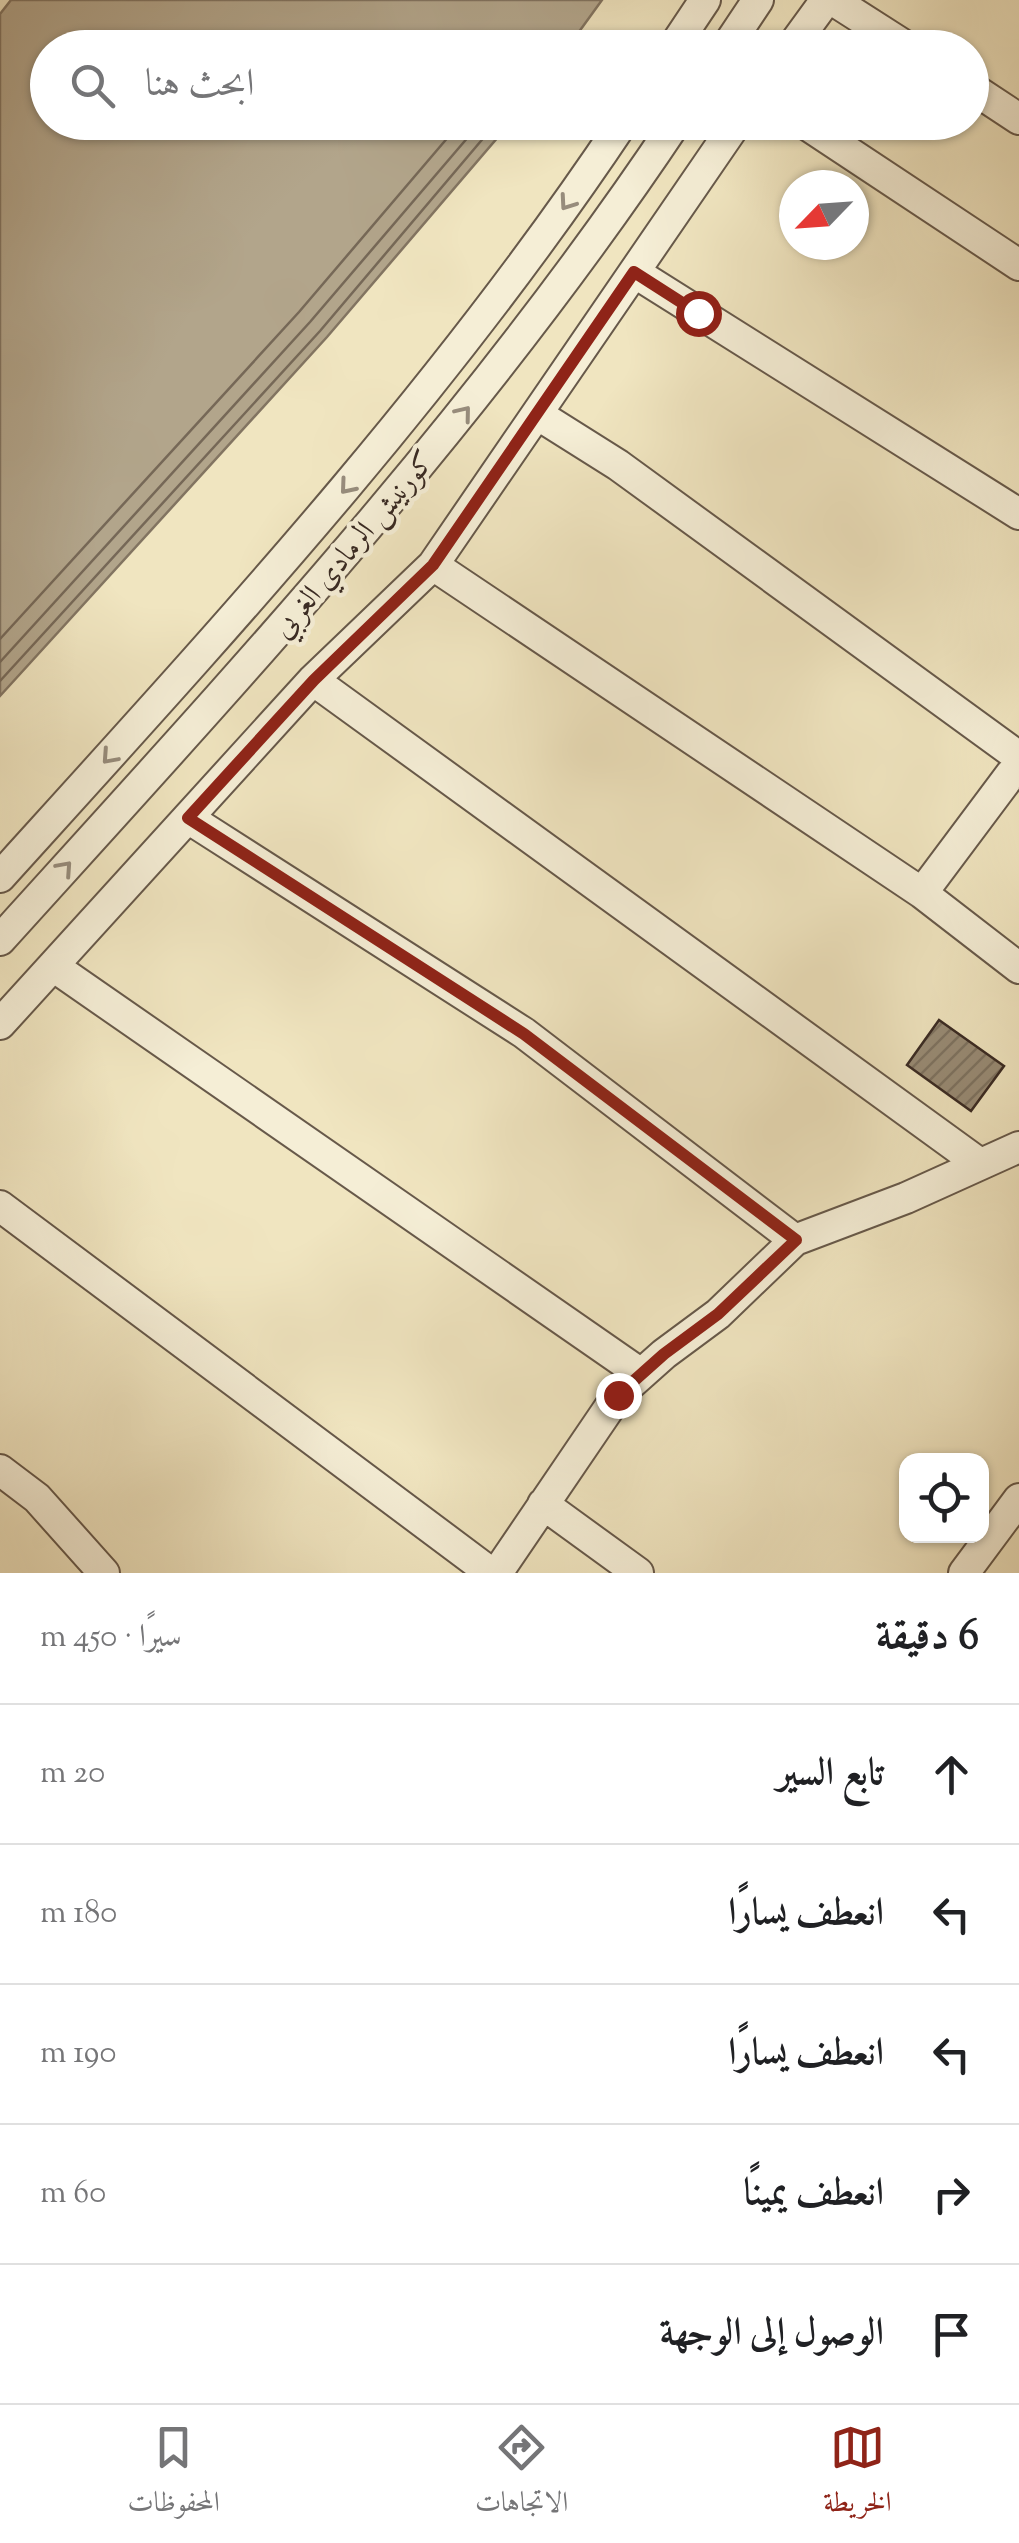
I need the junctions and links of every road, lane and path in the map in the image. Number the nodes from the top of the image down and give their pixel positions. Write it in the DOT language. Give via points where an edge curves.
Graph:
graph roads {
  1 [pos="705,0"];
  2 [pos="758,0"];
  3 [pos="826,0"];
  4 [pos="833,0"];
  5 [pos="685,30"];
  6 [pos="738,30"];
  7 [pos="804,30"];
  8 [pos="880,30"];
  9 [pos="989,99"];
  10 [pos="1019,118"];
  11 [pos="611,140"];
  12 [pos="663,140"];
  13 [pos="725,140"];
  14 [pos="831,140"];
  15 [pos="1019,265"];
  16 [pos="634,272"];
  17 [pos="537,414"];
  18 [pos="1019,514"];
  19 [pos="433,565"];
  20 [pos="314,680"];
  21 [pos="151,710"];
  22 [pos="184,737"];
  23 [pos="1019,758"];
  24 [pos="1019,772"];
  25 [pos="188,818"];
  26 [pos="0,877"];
  27 [pos="922,893"];
  28 [pos="0,940"];
  29 [pos="53,966"];
  30 [pos="1019,968"];
  31 [pos="0,1024"];
  32 [pos="1019,1146"];
  33 [pos="980,1164"];
  34 [pos="0,1206"];
  35 [pos="796,1240"];
  36 [pos="641,1374"];
  37 [pos="0,1470"];
  38 [pos="1019,1499"];
  39 [pos="544,1504"];
  40 [pos="104,1573"];
  41 [pos="494,1573"];
  42 [pos="638,1573"];
  43 [pos="964,1573"];
  1 -- 5 [label="street"];
  2 -- 6 [label="street"];
  3 -- 7 [label="street"];
  4 -- 8 [label="street"];
  9 -- 10 [label="street"];
  11 -- 21 [label="street, كورنيش الرمادي الغربي, one-way" via="386,442"];
  22 -- 12 [label="street, كورنيش الرمادي الغربي, one-way" via="421,466"];
  13 -- 16 [label="street"];
  14 -- 15 [label="street"];
  16 -- 17 [label="street"];
  16 -- 18 [label="street"];
  17 -- 19 [label="street"];
  17 -- 23 [label="street" via="618,465"];
  19 -- 20 [label="street"];
  19 -- 27 [label="street"];
  20 -- 25 [label="street"];
  20 -- 33 [label="street"];
  21 -- 22 [label="street"];
  21 -- 26 [label="street, كورنيش الرمادي الغربي, one-way"];
  28 -- 22 [label="street, كورنيش الرمادي الغربي, one-way"];
  24 -- 27 [label="street"];
  25 -- 29 [label="street"];
  25 -- 35 [label="street" via="524,1034"];
  27 -- 30 [label="street"];
  29 -- 31 [label="street"];
  29 -- 36 [label="street"];
  32 -- 33 [label="street"];
  33 -- 35 [label="street"];
  34 -- 41 [label="street"];
  35 -- 36 [label="street"];
  36 -- 39 [label="street" via="618,1395"];
  37 -- 40 [label="street" via="37,1498"];
  38 -- 43 [label="street"];
  39 -- 41 [label="street"];
  39 -- 42 [label="street"];
}
